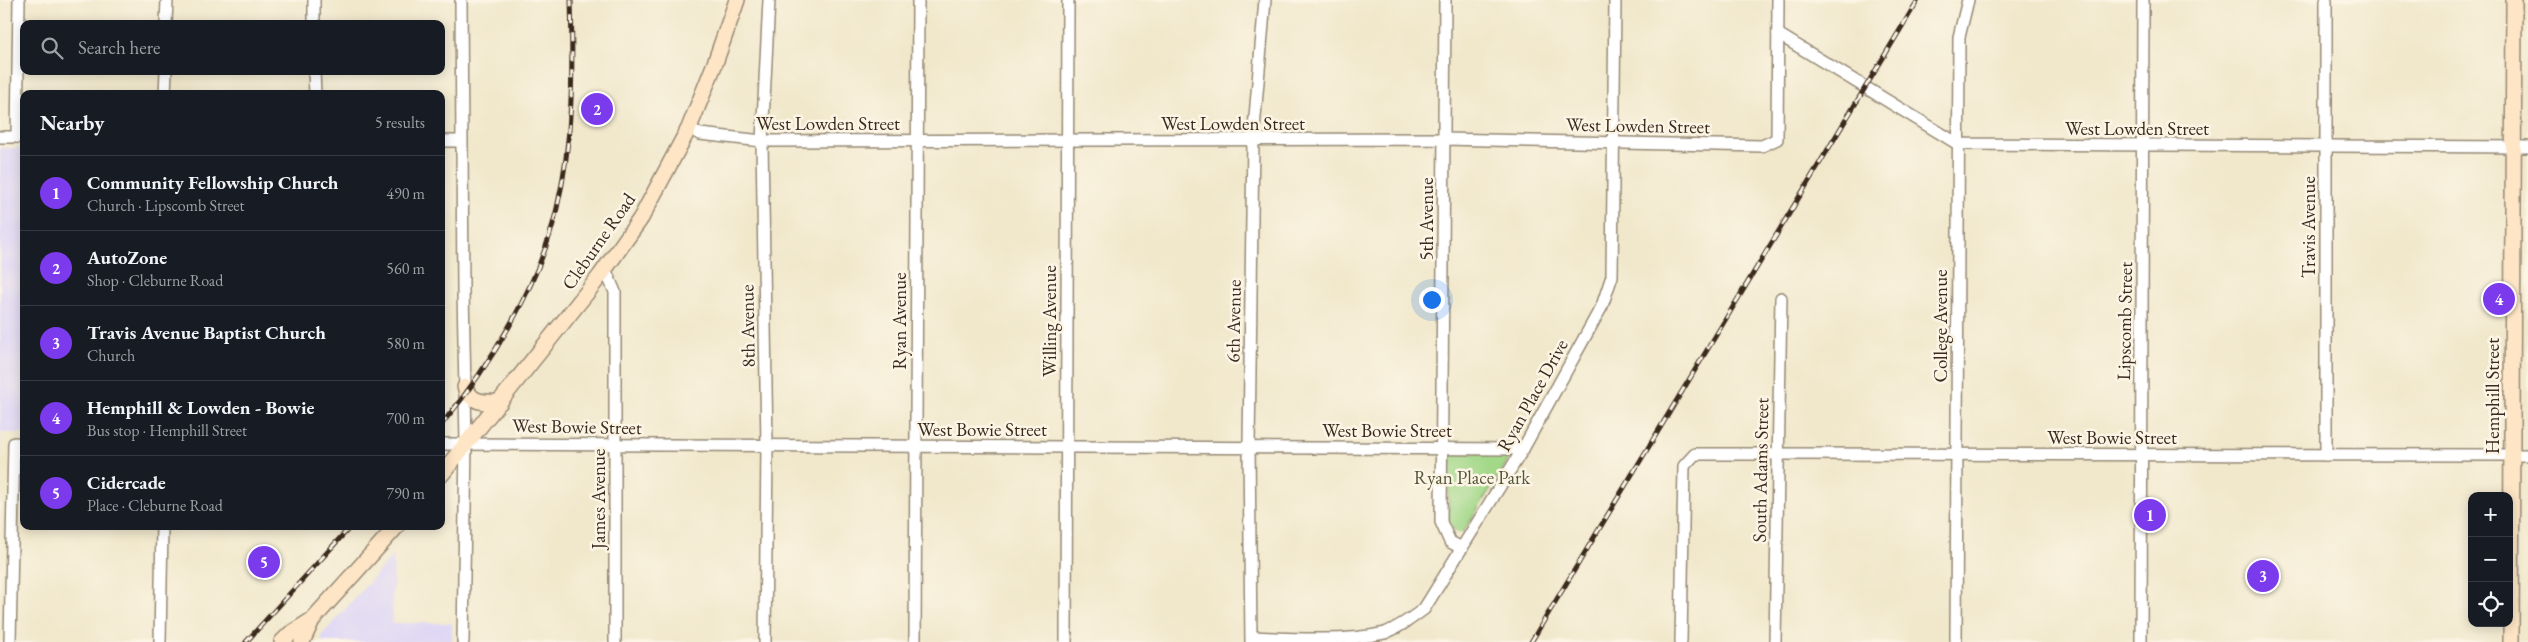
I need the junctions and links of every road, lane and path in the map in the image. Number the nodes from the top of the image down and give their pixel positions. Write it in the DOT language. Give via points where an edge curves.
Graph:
graph roads {
  1 [pos="19,0"];
  2 [pos="167,0"];
  3 [pos="314,0"];
  4 [pos="461,0"];
  5 [pos="737,0"];
  6 [pos="918,0"];
  7 [pos="1068,0"];
  8 [pos="1266,0"];
  9 [pos="1444,0"];
  10 [pos="1615,0"];
  11 [pos="1778,0"];
  12 [pos="2144,0"];
  13 [pos="2326,0"];
  14 [pos="2514,0"];
  15 [pos="767,3"];
  16 [pos="1966,5"];
  17 [pos="166,20"];
  18 [pos="314,20"];
  19 [pos="1778,34"];
  20 [pos="20,68"];
  21 [pos="20,75"];
  22 [pos="166,75"];
  23 [pos="314,75"];
  24 [pos="20,90"];
  25 [pos="165,90"];
  26 [pos="315,90"];
  27 [pos="689,128"];
  28 [pos="0,137"];
  29 [pos="20,137"];
  30 [pos="1444,139"];
  31 [pos="1253,140"];
  32 [pos="445,141"];
  33 [pos="461,141"];
  34 [pos="918,141"];
  35 [pos="1068,141"];
  36 [pos="1614,141"];
  37 [pos="762,142"];
  38 [pos="1958,144"];
  39 [pos="2143,145"];
  40 [pos="2325,146"];
  41 [pos="2521,147"];
  42 [pos="605,269"];
  43 [pos="1781,298"];
  44 [pos="465,387"];
  45 [pos="500,402"];
  46 [pos="19,443"];
  47 [pos="466,443"];
  48 [pos="445,444"];
  49 [pos="615,444"];
  50 [pos="766,446"];
  51 [pos="1249,446"];
  52 [pos="916,447"];
  53 [pos="1066,447"];
  54 [pos="1442,447"];
  55 [pos="1522,449"];
  56 [pos="1777,454"];
  57 [pos="1957,454"];
  58 [pos="2140,454"];
  59 [pos="2326,455"];
  60 [pos="2512,455"];
  61 [pos="2528,455"];
  62 [pos="445,470"];
  63 [pos="162,530"];
  64 [pos="392,530"];
  65 [pos="1462,548"];
  66 [pos="312,620"];
  67 [pos="1252,640"];
  68 [pos="10,642"];
  69 [pos="160,642"];
  70 [pos="282,642"];
  71 [pos="302,642"];
  72 [pos="312,642"];
  73 [pos="463,642"];
  74 [pos="615,642"];
  75 [pos="765,642"];
  76 [pos="915,642"];
  77 [pos="1066,642"];
  78 [pos="1681,642"];
  79 [pos="1776,642"];
  80 [pos="1956,642"];
  81 [pos="2141,642"];
  82 [pos="2511,642"];
  1 -- 20 [label="street"];
  2 -- 17 [label="street"];
  3 -- 18 [label="street"];
  4 -- 33 [label="street"];
  5 -- 27 [label="main road, Cleburne Road"];
  6 -- 34 [label="street, Ryan Avenue"];
  7 -- 35 [label="street, Willing Avenue"];
  8 -- 31 [label="street, 6th Avenue"];
  9 -- 30 [label="street, 5th Avenue"];
  10 -- 36 [label="street, Ryan Place Drive"];
  11 -- 19 [label="street"];
  12 -- 39 [label="street, Lipscomb Street"];
  13 -- 40 [label="street, Travis Avenue"];
  14 -- 41 [label="main road, Hemphill Street"];
  15 -- 37 [label="street, 8th Avenue"];
  16 -- 38 [label="street, College Avenue" via="1959,37"];
  19 -- 36 [label="street, West Lowden Street" via="1777,139 1762,146"];
  19 -- 38 [label="street"];
  21 -- 24 [label="street"];
  22 -- 25 [label="street"];
  23 -- 26 [label="street"];
  27 -- 37 [label="street, West Lowden Street" via="700,134"];
  27 -- 42 [label="main road, Cleburne Road" via="641,218"];
  28 -- 29 [label="street"];
  30 -- 31 [label="street, West Lowden Street"];
  30 -- 36 [label="street, West Lowden Street"];
  30 -- 54 [label="street, 5th Avenue"];
  31 -- 35 [label="street, West Lowden Street"];
  31 -- 51 [label="street, 6th Avenue"];
  32 -- 33 [label="street"];
  33 -- 44 [label="street"];
  34 -- 35 [label="street, West Lowden Street"];
  34 -- 37 [label="street, West Lowden Street"];
  34 -- 52 [label="street, Ryan Avenue"];
  35 -- 53 [label="street, Willing Avenue"];
  36 -- 55 [label="street, Ryan Place Drive" via="1609,291"];
  37 -- 50 [label="street, 8th Avenue"];
  38 -- 39 [label="street, West Lowden Street"];
  38 -- 57 [label="street, College Avenue"];
  39 -- 40 [label="street, West Lowden Street"];
  39 -- 58 [label="street, Lipscomb Street"];
  40 -- 41 [label="street, West Lowden Street"];
  40 -- 59 [label="street, Travis Avenue"];
  41 -- 60 [label="main road, Hemphill Street"];
  42 -- 45 [label="main road, Cleburne Road"];
  42 -- 49 [label="street, James Avenue" via="615,292"];
  43 -- 56 [label="street, South Adams Street"];
  44 -- 45 [label="main road" via="474,400"];
  44 -- 47 [label="street"];
  45 -- 47 [label="main road, Cleburne Road"];
  46 -- 68 [label="street"];
  47 -- 48 [label="street, West Bowie Street"];
  47 -- 49 [label="street, West Bowie Street"];
  47 -- 62 [label="main road, Cleburne Road"];
  47 -- 73 [label="street"];
  49 -- 50 [label="street, West Bowie Street"];
  49 -- 74 [label="street, James Avenue"];
  50 -- 52 [label="street, West Bowie Street"];
  50 -- 75 [label="street, 8th Avenue"];
  51 -- 53 [label="street, West Bowie Street"];
  51 -- 54 [label="street, West Bowie Street"];
  51 -- 67 [label="street, 6th Avenue"];
  52 -- 53 [label="street, West Bowie Street"];
  52 -- 76 [label="street, Ryan Avenue"];
  53 -- 77 [label="street, Willing Avenue"];
  54 -- 55 [label="street, West Bowie Street"];
  54 -- 65 [label="street, 5th Avenue" via="1441,522 1450,542"];
  55 -- 65 [label="street, Ryan Place Drive"];
  56 -- 57 [label="street, West Bowie Street"];
  56 -- 78 [label="street, West Bowie Street" via="1695,454 1684,466"];
  56 -- 79 [label="street, South Adams Street"];
  57 -- 58 [label="street, West Bowie Street"];
  57 -- 80 [label="street, College Avenue"];
  58 -- 59 [label="street, West Bowie Street"];
  58 -- 81 [label="street, Lipscomb Street"];
  59 -- 60 [label="street, West Bowie Street"];
  60 -- 61 [label="street, West Bowie Street"];
  60 -- 82 [label="main road, Hemphill Street"];
  63 -- 69 [label="street"];
  64 -- 66 [label="main road"];
  65 -- 67 [label="street, Ryan Place Drive" via="1424,609 1384,634 1335,641"];
  66 -- 70 [label="main road"];
  66 -- 71 [label="main road"];
  66 -- 72 [label="street"];
}
